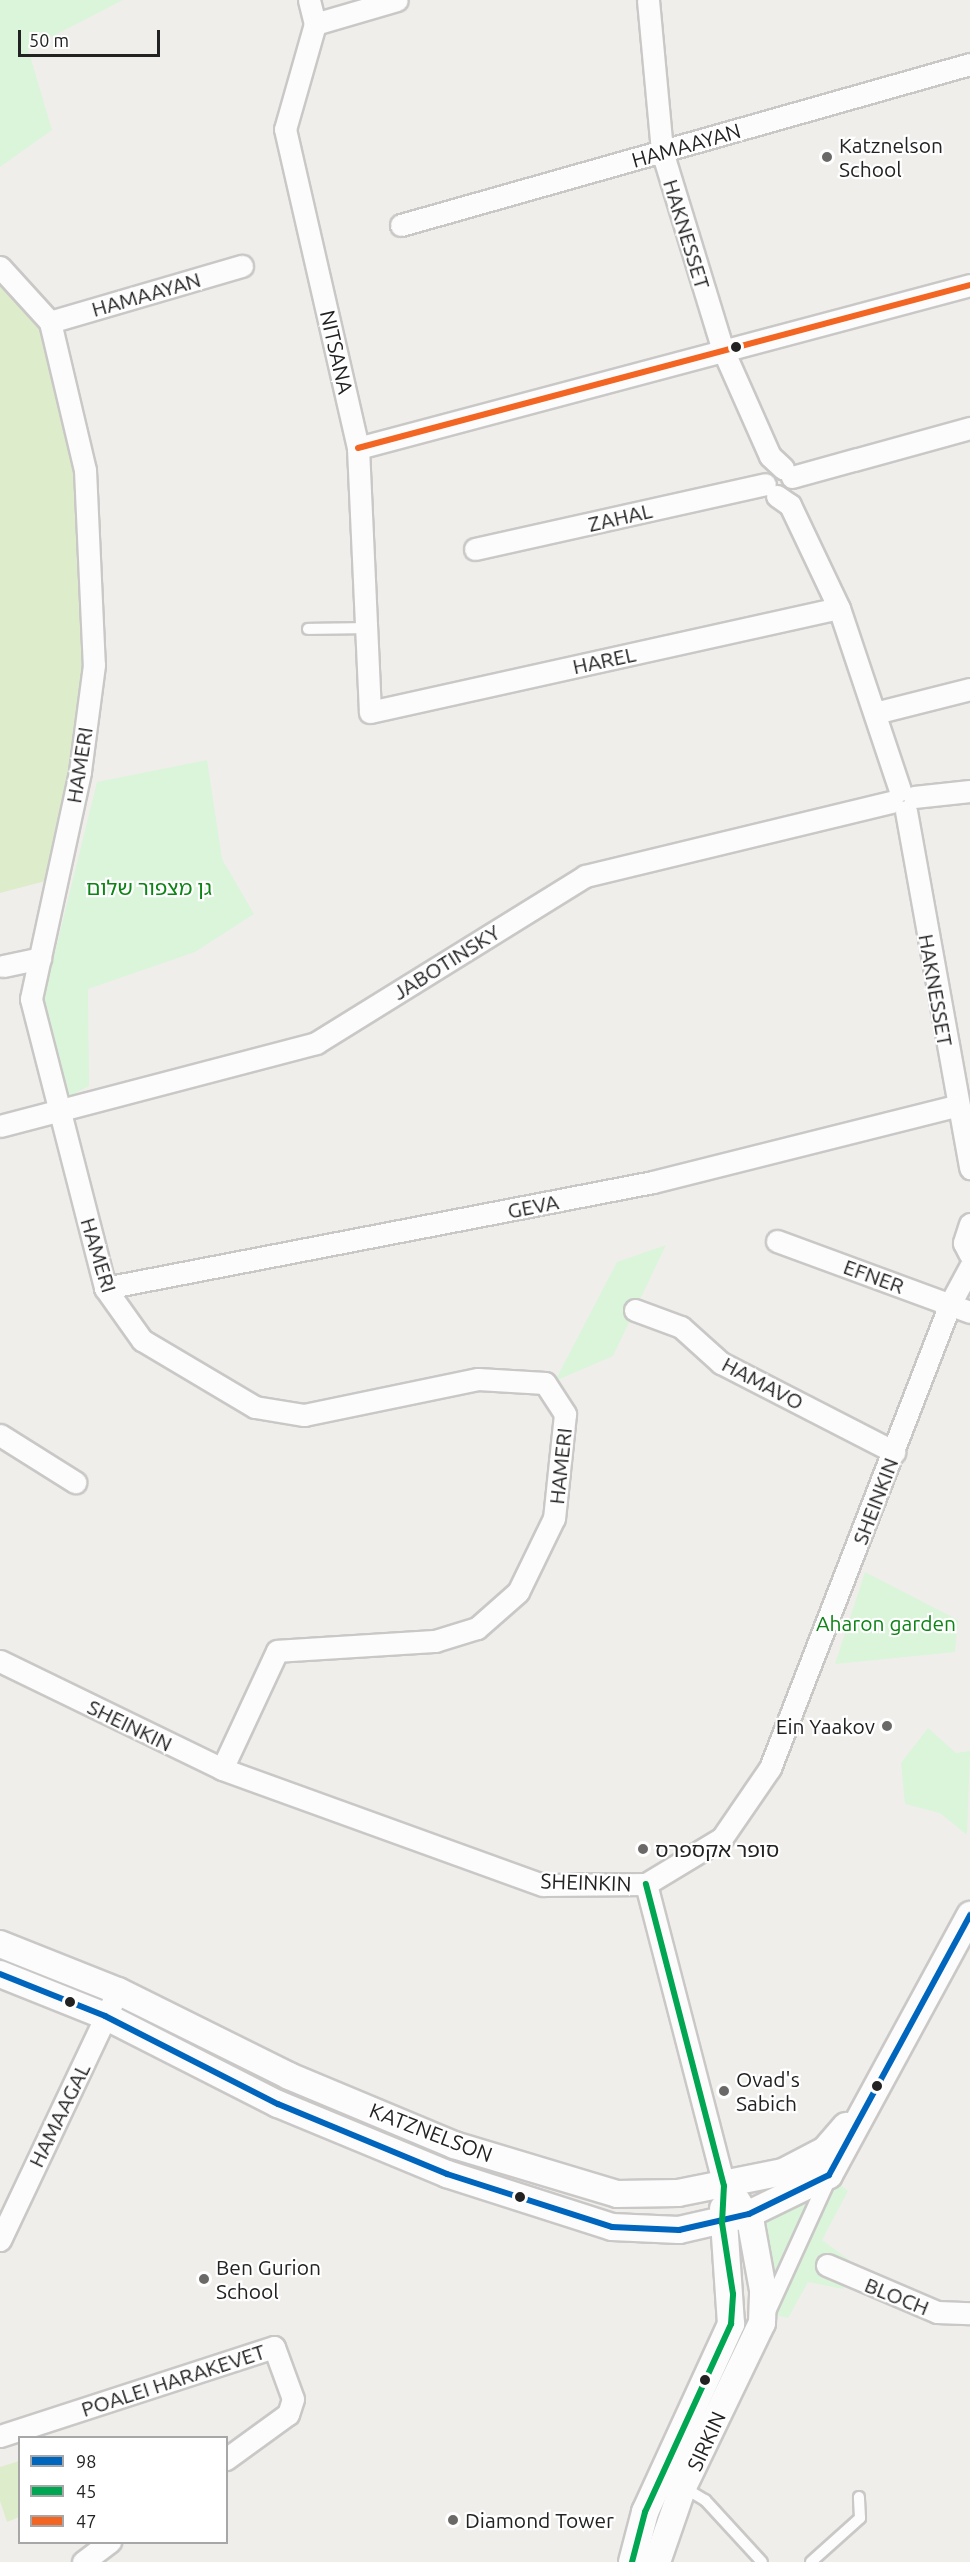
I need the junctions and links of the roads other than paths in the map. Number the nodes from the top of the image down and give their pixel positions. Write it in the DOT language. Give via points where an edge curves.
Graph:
graph roads {
  1 [pos="309,0"];
  2 [pos="397,0"];
  3 [pos="648,0"];
  4 [pos="315,24"];
  5 [pos="970,64"];
  6 [pos="662,151"];
  7 [pos="401,225"];
  8 [pos="242,266"];
  9 [pos="0,267"];
  10 [pos="970,285"];
  11 [pos="50,322"];
  12 [pos="723,350"];
  13 [pos="970,429"];
  14 [pos="358,448"];
  15 [pos="779,481"];
  16 [pos="475,549"];
  17 [pos="839,608"];
  18 [pos="366,628"];
  19 [pos="308,629"];
  20 [pos="970,689"];
  21 [pos="370,712"];
  22 [pos="875,713"];
  23 [pos="970,791"];
  24 [pos="903,800"];
  25 [pos="40,958"];
  26 [pos="3,966"];
  27 [pos="956,1106"];
  28 [pos="60,1111"];
  29 [pos="0,1126"];
  30 [pos="970,1168"];
  31 [pos="970,1224"];
  32 [pos="777,1241"];
  33 [pos="970,1255"];
  34 [pos="970,1267"];
  35 [pos="105,1287"];
  36 [pos="950,1304"];
  37 [pos="635,1310"];
  38 [pos="970,1312"];
  39 [pos="0,1435"];
  40 [pos="894,1452"];
  41 [pos="75,1482"];
  42 [pos="0,1661"];
  43 [pos="222,1770"];
  44 [pos="646,1884"];
  45 [pos="970,1916"];
  46 [pos="0,1944"];
  47 [pos="0,1974"];
  48 [pos="118,1991"];
  49 [pos="105,2016"];
  50 [pos="864,2106"];
  51 [pos="829,2175"];
  52 [pos="724,2186"];
  53 [pos="749,2214"];
  54 [pos="722,2223"];
  55 [pos="0,2240"];
  56 [pos="827,2265"];
  57 [pos="970,2313"];
  58 [pos="762,2323"];
  59 [pos="0,2436"];
  60 [pos="228,2457"];
  61 [pos="684,2487"];
  62 [pos="860,2497"];
  63 [pos="107,2544"];
  64 [pos="83,2562"];
  65 [pos="632,2562"];
  66 [pos="657,2562"];
  67 [pos="762,2562"];
  68 [pos="811,2562"];
  1 -- 4 [label="street, NITSANA"];
  2 -- 4 [label="street"];
  3 -- 6 [label="street, HAKNESSET"];
  4 -- 14 [label="street, NITSANA" via="285,129"];
  5 -- 6 [label="street, HAMAAYAN"];
  6 -- 7 [label="street, HAMAAYAN"];
  6 -- 12 [label="street, HAKNESSET"];
  8 -- 11 [label="street, HAMAAYAN"];
  9 -- 11 [label="street, HAMERI"];
  10 -- 12 [label="street"];
  11 -- 25 [label="street, HAMERI" via="85,470 94,666 80,772"];
  12 -- 14 [label="street"];
  12 -- 15 [label="street, HAKNESSET"];
  13 -- 15 [label="street, ZAHAL"];
  14 -- 18 [label="street, NITSANA"];
  15 -- 16 [label="street, ZAHAL"];
  15 -- 17 [label="street, HAKNESSET"];
  17 -- 21 [label="street, HAREL"];
  17 -- 22 [label="street, HAKNESSET"];
  18 -- 19 [label="lane"];
  18 -- 21 [label="street, NITSANA"];
  20 -- 22 [label="street"];
  22 -- 24 [label="street, HAKNESSET"];
  23 -- 24 [label="street, JABOTINSKY"];
  24 -- 27 [label="street, HAKNESSET"];
  24 -- 28 [label="street, JABOTINSKY" via="585,876 316,1042"];
  25 -- 26 [label="street"];
  25 -- 28 [label="street, HAMERI" via="31,999"];
  27 -- 30 [label="street, HAKNESSET"];
  27 -- 35 [label="street, GEVA" via="653,1182"];
  28 -- 29 [label="street, JABOTINSKY"];
  28 -- 35 [label="street, HAMERI"];
  31 -- 33 [label="street" via="964,1243"];
  32 -- 36 [label="street, EFNER"];
  34 -- 36 [label="street, SHEINKIN"];
  35 -- 43 [label="street, HAMERI" via="142,1340 255,1407 303,1415 478,1379 545,1383 565,1414 554,1518 518,1592 477,1628 435,1641 277,1651"];
  36 -- 38 [label="street, EFNER"];
  36 -- 40 [label="street, SHEINKIN"];
  37 -- 40 [label="street, HAMAVO" via="681,1327 721,1362"];
  39 -- 41 [label="street"];
  40 -- 44 [label="street, SHEINKIN" via="770,1768 722,1838"];
  42 -- 43 [label="street, SHEINKIN"];
  43 -- 44 [label="street, SHEINKIN" via="543,1885"];
  44 -- 52 [label="street, SIRKIN"];
  45 -- 50 [label="street, KATZNELSON"];
  46 -- 48 [label="street, KATZNELSON"];
  47 -- 49 [label="street, KATZNELSON"];
  48 -- 49 [label="street, HAMAAGAL"];
  48 -- 52 [label="street, KATZNELSON" via="289,2076 454,2145 617,2194"];
  49 -- 54 [label="street, KATZNELSON" via="278,2104 546,2209 612,2227 679,2230"];
  49 -- 55 [label="street, HAMAAGAL"];
  50 -- 51 [label="street, KATZNELSON"];
  50 -- 52 [label="street, KATZNELSON" via="825,2150 783,2172"];
  51 -- 53 [label="street, KATZNELSON"];
  51 -- 58 [label="street, SIRKIN"];
  52 -- 53 [label="street, SIRKIN"];
  52 -- 54 [label="street, SIRKIN"];
  53 -- 54 [label="street, KATZNELSON"];
  53 -- 58 [label="street, SIRKIN" via="763,2290"];
  54 -- 65 [label="street, SIRKIN" via="733,2294 731,2324 645,2512"];
  56 -- 57 [label="street, BLOCH" via="937,2312"];
  58 -- 61 [label="street, SIRKIN"];
  59 -- 60 [label="street, POALEI HARAKEVET" via="274,2347 293,2399 288,2414"];
  61 -- 66 [label="street, SIRKIN"];
  61 -- 67 [label="lane" via="705,2500"];
  62 -- 68 [label="lane" via="860,2518"];
  63 -- 64 [label="street"];
}
